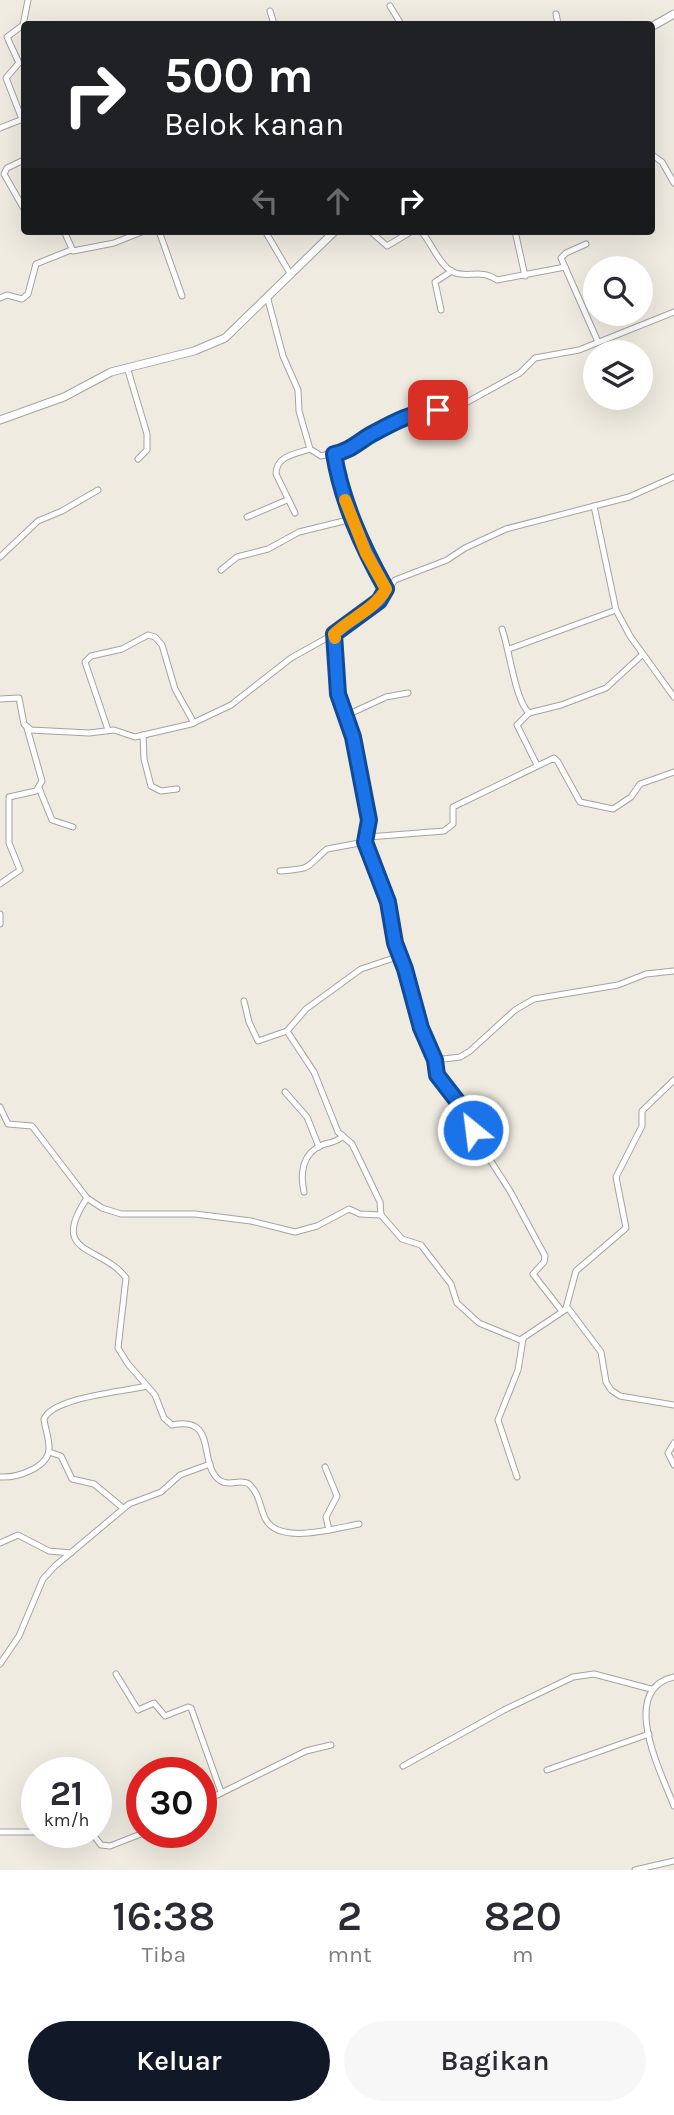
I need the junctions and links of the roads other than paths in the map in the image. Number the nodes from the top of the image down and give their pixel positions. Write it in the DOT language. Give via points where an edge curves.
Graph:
graph roads {
  1 [pos="27,3"];
  2 [pos="390,6"];
  3 [pos="270,11"];
  4 [pos="556,14"];
  5 [pos="674,15"];
  6 [pos="25,21"];
  7 [pos="273,21"];
  8 [pos="399,21"];
  9 [pos="557,21"];
  10 [pos="21,24"];
  11 [pos="655,25"];
  12 [pos="4,36"];
  13 [pos="3,79"];
  14 [pos="21,115"];
  15 [pos="21,120"];
  16 [pos="0,128"];
  17 [pos="655,157"];
  18 [pos="21,161"];
  19 [pos="674,183"];
  20 [pos="21,204"];
  21 [pos="65,235"];
  22 [pos="134,235"];
  23 [pos="159,235"];
  24 [pos="267,235"];
  25 [pos="331,235"];
  26 [pos="373,235"];
  27 [pos="404,235"];
  28 [pos="424,235"];
  29 [pos="516,235"];
  30 [pos="586,244"];
  31 [pos="71,250"];
  32 [pos="565,267"];
  33 [pos="452,271"];
  34 [pos="290,275"];
  35 [pos="525,276"];
  36 [pos="182,296"];
  37 [pos="267,296"];
  38 [pos="0,298"];
  39 [pos="441,310"];
  40 [pos="674,312"];
  41 [pos="597,340"];
  42 [pos="603,340"];
  43 [pos="583,347"];
  44 [pos="127,368"];
  45 [pos="0,420"];
  46 [pos="310,449"];
  47 [pos="334,454"];
  48 [pos="138,459"];
  49 [pos="674,477"];
  50 [pos="98,490"];
  51 [pos="287,500"];
  52 [pos="594,506"];
  53 [pos="296,513"];
  54 [pos="247,517"];
  55 [pos="352,519"];
  56 [pos="0,557"];
  57 [pos="221,570"];
  58 [pos="386,589"];
  59 [pos="616,611"];
  60 [pos="502,629"];
  61 [pos="334,634"];
  62 [pos="509,649"];
  63 [pos="642,655"];
  64 [pos="674,680"];
  65 [pos="666,686"];
  66 [pos="408,693"];
  67 [pos="674,697"];
  68 [pos="0,699"];
  69 [pos="529,713"];
  70 [pos="345,716"];
  71 [pos="194,723"];
  72 [pos="26,727"];
  73 [pos="108,730"];
  74 [pos="143,735"];
  75 [pos="537,765"];
  76 [pos="674,772"];
  77 [pos="39,788"];
  78 [pos="177,789"];
  79 [pos="73,827"];
  80 [pos="366,839"];
  81 [pos="280,872"];
  82 [pos="0,884"];
  83 [pos="0,914"];
  84 [pos="0,924"];
  85 [pos="400,956"];
  86 [pos="674,971"];
  87 [pos="244,1001"];
  88 [pos="287,1031"];
  89 [pos="435,1060"];
  90 [pos="674,1080"];
  91 [pos="285,1092"];
  92 [pos="0,1107"];
  93 [pos="343,1136"];
  94 [pos="319,1147"];
  95 [pos="304,1192"];
  96 [pos="87,1198"];
  97 [pos="380,1215"];
  98 [pos="564,1309"];
  99 [pos="523,1339"];
  100 [pos="147,1386"];
  101 [pos="674,1405"];
  102 [pos="674,1443"];
  103 [pos="49,1452"];
  104 [pos="210,1464"];
  105 [pos="674,1465"];
  106 [pos="325,1467"];
  107 [pos="0,1477"];
  108 [pos="517,1477"];
  109 [pos="123,1508"];
  110 [pos="359,1524"];
  111 [pos="328,1530"];
  112 [pos="0,1543"];
  113 [pos="71,1553"];
  114 [pos="0,1664"];
  115 [pos="116,1674"];
  116 [pos="674,1677"];
  117 [pos="651,1689"];
  118 [pos="649,1734"];
  119 [pos="331,1745"];
  120 [pos="402,1766"];
  121 [pos="547,1770"];
  122 [pos="221,1793"];
  123 [pos="217,1795"];
  124 [pos="674,1807"];
  125 [pos="0,1832"];
  126 [pos="21,1832"];
  127 [pos="674,1861"];
  128 [pos="635,1870"];
  1 -- 6 [label="street"];
  2 -- 8 [label="street"];
  3 -- 7 [label="street"];
  4 -- 9 [label="street"];
  5 -- 11 [label="street"];
  10 -- 12 [label="street"];
  12 -- 13 [label="street" via="19,63"];
  13 -- 14 [label="street"];
  15 -- 16 [label="street"];
  17 -- 19 [label="street"];
  18 -- 20 [label="street" via="4,174"];
  21 -- 31 [label="street"];
  22 -- 31 [label="street"];
  23 -- 36 [label="street"];
  24 -- 34 [label="street"];
  25 -- 34 [label="street"];
  26 -- 27 [label="street" via="383,246"];
  28 -- 33 [label="street"];
  29 -- 35 [label="street"];
  30 -- 32 [label="street" via="563,255"];
  31 -- 38 [label="street" via="36,264 28,295"];
  32 -- 35 [label="street"];
  32 -- 41 [label="street"];
  33 -- 35 [label="street" via="487,272 497,280"];
  33 -- 39 [label="street" via="435,282"];
  34 -- 37 [label="street"];
  37 -- 44 [label="street" via="239,327 211,345"];
  37 -- 46 [label="street" via="282,356 298,390"];
  40 -- 42 [label="street"];
  43 -- 47 [label="street" via="535,358 520,373 462,405 413,412 354,448"];
  44 -- 45 [label="street"];
  44 -- 48 [label="street" via="147,434 147,450"];
  46 -- 47 [label="street" via="321,456"];
  46 -- 51 [label="street" via="278,462 276,474"];
  47 -- 55 [label="street" via="339,486"];
  49 -- 52 [label="street"];
  50 -- 56 [label="street" via="29,527"];
  51 -- 53 [label="street"];
  51 -- 54 [label="street"];
  52 -- 58 [label="street" via="506,529 402,577"];
  52 -- 59 [label="street"];
  55 -- 57 [label="street" via="299,532 268,549 237,557"];
  55 -- 58 [label="street"];
  58 -- 61 [label="street" via="379,601"];
  59 -- 62 [label="street"];
  59 -- 63 [label="street"];
  60 -- 62 [label="street"];
  61 -- 70 [label="street" via="338,694"];
  61 -- 71 [label="street" via="291,658 231,705"];
  62 -- 69 [label="street" via="517,696"];
  63 -- 65 [label="street"];
  63 -- 69 [label="street" via="606,688"];
  64 -- 65 [label="street"];
  65 -- 67 [label="street"];
  66 -- 70 [label="street" via="386,697"];
  68 -- 72 [label="street" via="19,698"];
  69 -- 75 [label="street" via="517,725"];
  70 -- 80 [label="street" via="363,783 369,820"];
  71 -- 73 [label="street" via="175,689 162,645 151,634 122,649 90,656 85,662"];
  71 -- 74 [label="street"];
  72 -- 73 [label="street" via="89,733"];
  72 -- 77 [label="street" via="42,780"];
  73 -- 74 [label="street"];
  74 -- 78 [label="street" via="151,786 161,791"];
  75 -- 76 [label="street" via="557,760 580,802 613,809 640,785"];
  75 -- 80 [label="street" via="453,807 453,824 444,831"];
  77 -- 79 [label="street" via="51,820"];
  77 -- 82 [label="street" via="13,794 8,801 9,843 20,870"];
  80 -- 81 [label="street" via="327,849 318,862 305,869"];
  80 -- 85 [label="street" via="388,902"];
  83 -- 84 [label="street"];
  85 -- 88 [label="street" via="361,969 306,1009"];
  85 -- 89 [label="street"];
  86 -- 89 [label="street" via="534,999 470,1051"];
  87 -- 88 [label="street" via="258,1041"];
  88 -- 93 [label="street" via="314,1072"];
  89 -- 98 [label="street" via="437,1075 468,1115 478,1141 545,1256 533,1274"];
  90 -- 98 [label="street" via="642,1111 642,1126 617,1172 626,1228 576,1271"];
  91 -- 94 [label="street" via="307,1117"];
  92 -- 96 [label="street" via="8,1124 32,1126"];
  93 -- 94 [label="street"];
  93 -- 97 [label="street" via="351,1141 377,1196"];
  94 -- 95 [label="street" via="300,1171"];
  96 -- 97 [label="street" via="121,1214 195,1214 251,1221 287,1232 317,1226 349,1209"];
  96 -- 100 [label="street" via="74,1222 73,1235 82,1248 126,1278 118,1348"];
  97 -- 99 [label="street" via="402,1240 421,1245 451,1284 457,1303 483,1327"];
  98 -- 99 [label="street"];
  98 -- 101 [label="street" via="601,1352 611,1390 620,1396"];
  99 -- 108 [label="street" via="518,1370 498,1420"];
  100 -- 103 [label="street" via="70,1399 47,1412"];
  100 -- 104 [label="street" via="168,1423 185,1422 197,1428"];
  102 -- 105 [label="street" via="668,1453"];
  103 -- 107 [label="street" via="22,1476"];
  103 -- 109 [label="street" via="61,1456 72,1479 94,1484"];
  104 -- 109 [label="street" via="180,1475 161,1492"];
  104 -- 111 [label="street" via="220,1481 249,1483 259,1496 266,1520 278,1530 304,1534"];
  106 -- 111 [label="street" via="337,1496 326,1517"];
  109 -- 113 [label="street"];
  110 -- 111 [label="street"];
  112 -- 113 [label="street" via="18,1535 49,1551"];
  113 -- 114 [label="street" via="43,1579 19,1636"];
  115 -- 122 [label="street" via="138,1710 155,1703 165,1717 188,1707 195,1713"];
  116 -- 117 [label="street"];
  117 -- 118 [label="street" via="646,1699"];
  117 -- 120 [label="street" via="594,1674 573,1677"];
  118 -- 121 [label="street"];
  118 -- 124 [label="street"];
  119 -- 122 [label="street" via="306,1751"];
  122 -- 123 [label="street"];
  125 -- 126 [label="street"];
  127 -- 128 [label="street"];
}
